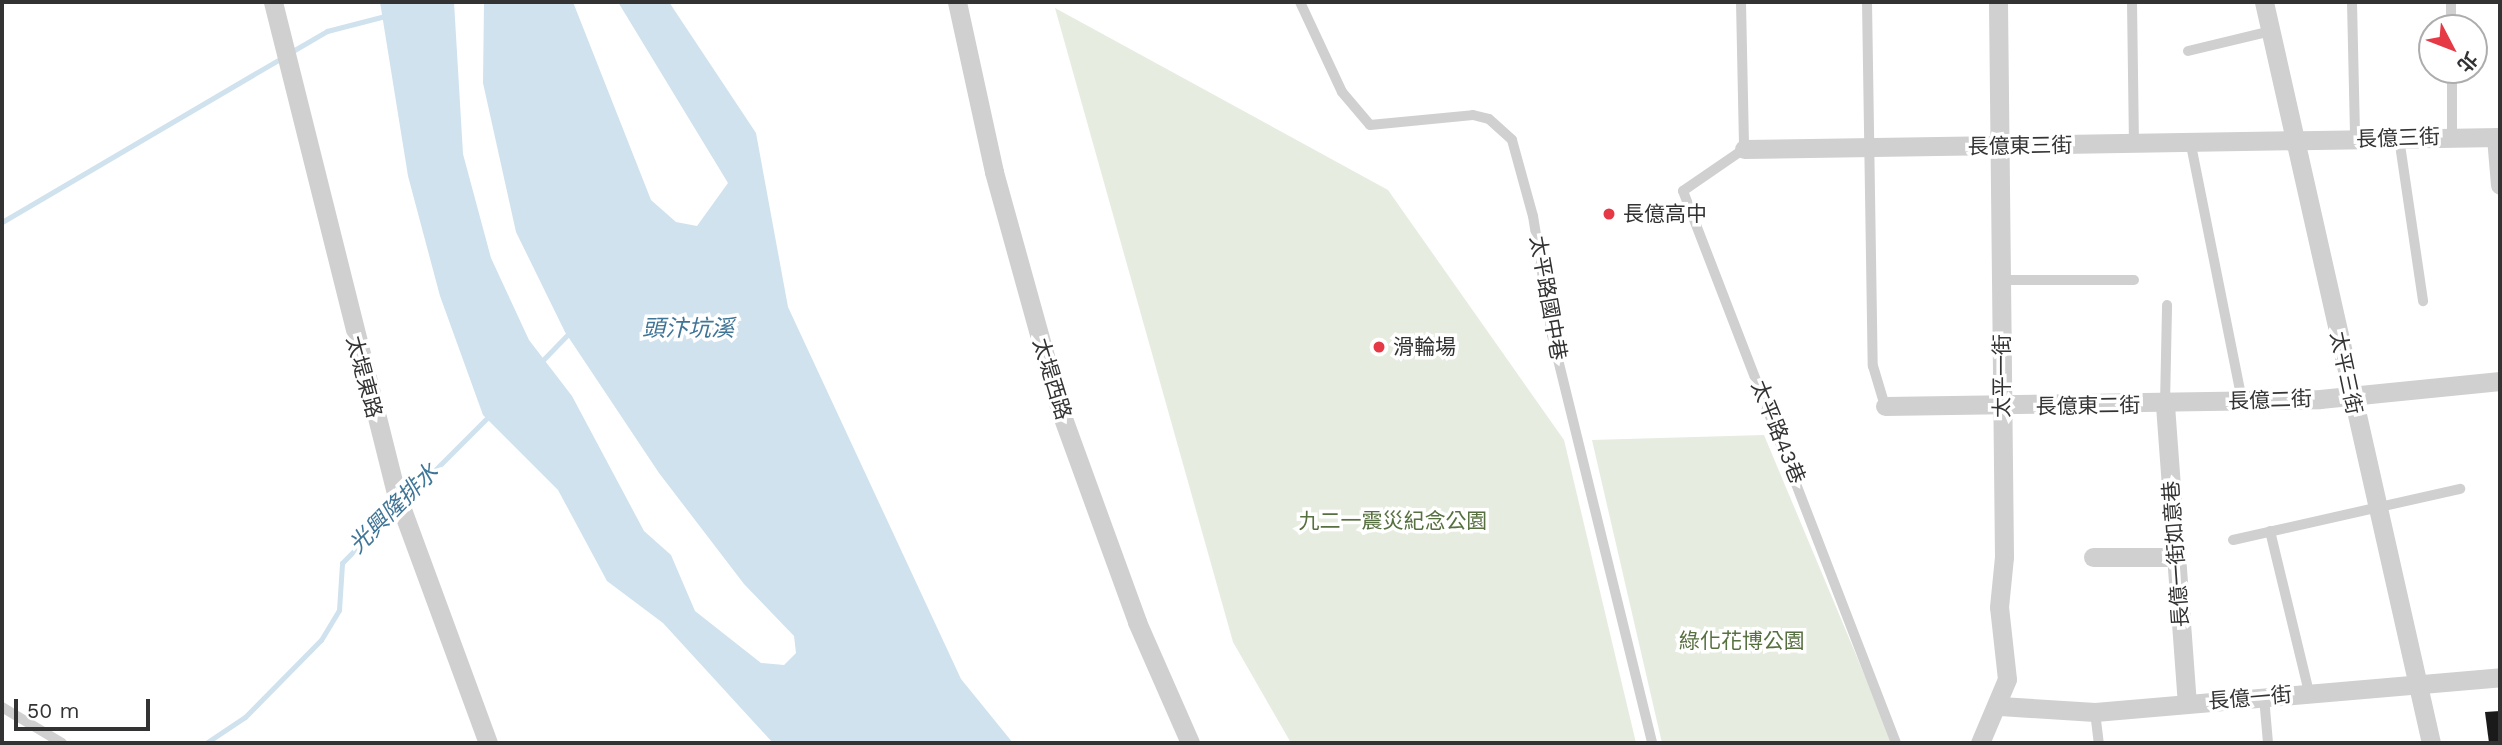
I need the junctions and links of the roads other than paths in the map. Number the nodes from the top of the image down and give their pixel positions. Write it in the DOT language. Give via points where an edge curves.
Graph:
graph roads {
  1 [pos="273,2"];
  2 [pos="957,2"];
  3 [pos="1300,2"];
  4 [pos="1741,2"];
  5 [pos="1867,2"];
  6 [pos="1998,2"];
  7 [pos="2132,2"];
  8 [pos="2264,2"];
  9 [pos="2352,2"];
  10 [pos="2271,31"];
  11 [pos="2188,51"];
  12 [pos="2452,84"];
  13 [pos="2452,136"];
  14 [pos="2399,137"];
  15 [pos="2498,137"];
  16 [pos="2355,139"];
  17 [pos="2295,141"];
  18 [pos="2134,145"];
  19 [pos="2191,145"];
  20 [pos="2000,146"];
  21 [pos="1869,148"];
  22 [pos="1745,149"];
  23 [pos="2500,184"];
  24 [pos="2001,280"];
  25 [pos="2134,280"];
  26 [pos="2423,301"];
  27 [pos="2167,305"];
  28 [pos="2500,381"];
  29 [pos="2351,395"];
  30 [pos="2242,400"];
  31 [pos="2165,405"];
  32 [pos="1885,406"];
  33 [pos="2002,407"];
  34 [pos="2460,489"];
  35 [pos="2376,505"];
  36 [pos="2270,531"];
  37 [pos="2233,540"];
  38 [pos="2176,556"];
  39 [pos="2093,557"];
  40 [pos="2500,677"];
  41 [pos="2417,684"];
  42 [pos="2309,692"];
  43 [pos="2264,697"];
  44 [pos="2187,703"];
  45 [pos="2000,706"];
  46 [pos="2,707"];
  47 [pos="2095,712"];
  48 [pos="62,743"];
  49 [pos="488,743"];
  50 [pos="1190,743"];
  51 [pos="1652,743"];
  52 [pos="1896,743"];
  53 [pos="1980,743"];
  54 [pos="2099,743"];
  55 [pos="2268,743"];
  56 [pos="2431,743"];
  1 -- 49 [label="street, 太堤東路" via="396,493"];
  2 -- 50 [label="street, 太堤西路" via="994,172 1060,410 1137,622"];
  3 -- 51 [label="lane, 太平路國中巷" via="1342,92 1370,125 1473,115 1489,119 1512,140 1533,216 1552,335"];
  4 -- 22 [label="lane"];
  5 -- 21 [label="lane"];
  6 -- 20 [label="street, 太平一街"];
  7 -- 18 [label="lane"];
  8 -- 10 [label="street, 太平三街"];
  9 -- 16 [label="lane"];
  10 -- 11 [label="lane"];
  10 -- 17 [label="street, 太平三街"];
  12 -- 13 [label="lane"];
  13 -- 14 [label="street, 長億三街"];
  13 -- 15 [label="street, 長億三街"];
  14 -- 16 [label="street, 長億三街"];
  14 -- 26 [label="lane"];
  15 -- 23 [label="street"];
  16 -- 17 [label="street, 長億三街"];
  17 -- 19 [label="street, 長億東三街"];
  17 -- 29 [label="street, 太平三街"];
  18 -- 19 [label="street, 長億東三街"];
  18 -- 20 [label="street, 長億東三街"];
  19 -- 30 [label="lane"];
  20 -- 21 [label="street, 長億東三街"];
  20 -- 24 [label="street, 太平一街"];
  21 -- 22 [label="street, 長億東三街"];
  21 -- 32 [label="lane" via="1872,366"];
  22 -- 52 [label="lane, 太平路43巷" via="1683,191"];
  24 -- 25 [label="lane"];
  24 -- 33 [label="street, 太平一街"];
  27 -- 31 [label="lane"];
  28 -- 29 [label="street, 長億二街"];
  29 -- 30 [label="street, 長億二街"];
  29 -- 35 [label="street, 太平三街"];
  30 -- 31 [label="street, 長億二街"];
  31 -- 33 [label="street, 長億東二街"];
  31 -- 38 [label="street, 長億一街如意巷"];
  32 -- 33 [label="street, 長億東二街"];
  33 -- 45 [label="street, 太平一街" via="1998,607 2007,679"];
  34 -- 35 [label="lane"];
  35 -- 36 [label="lane"];
  35 -- 41 [label="street, 太平三街"];
  36 -- 37 [label="lane"];
  36 -- 42 [label="lane"];
  38 -- 39 [label="street"];
  38 -- 44 [label="street, 長億一街如意巷"];
  40 -- 41 [label="street, 長億一街"];
  41 -- 42 [label="street, 長億一街"];
  41 -- 56 [label="street, 太平三街"];
  42 -- 43 [label="street, 長億一街"];
  43 -- 44 [label="street, 長億一街"];
  43 -- 55 [label="lane"];
  44 -- 47 [label="street, 長億一街"];
  45 -- 47 [label="street, 長億一街"];
  45 -- 53 [label="street, 太平一街"];
  46 -- 48 [label="lane"];
  47 -- 54 [label="lane"];
}
